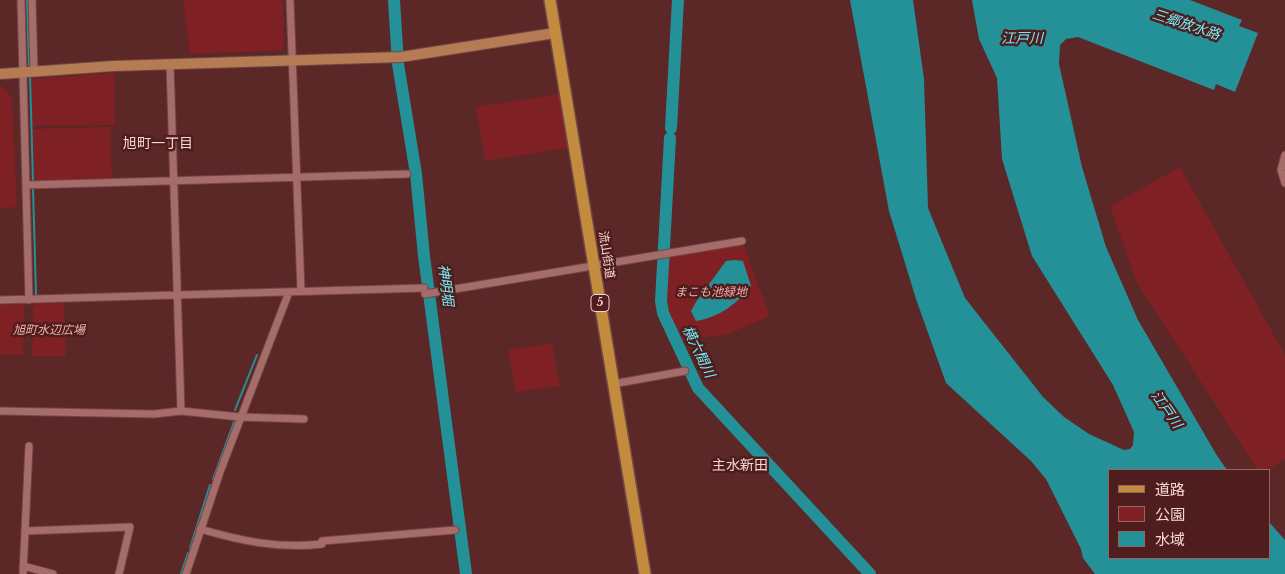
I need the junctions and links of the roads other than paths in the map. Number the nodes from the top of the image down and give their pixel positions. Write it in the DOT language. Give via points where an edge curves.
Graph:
graph roads {
  1 [pos="20,0"];
  2 [pos="32,0"];
  3 [pos="290,0"];
  4 [pos="550,0"];
  5 [pos="555,33"];
  6 [pos="292,60"];
  7 [pos="170,64"];
  8 [pos="34,72"];
  9 [pos="22,73"];
  10 [pos="0,74"];
  11 [pos="1285,155"];
  12 [pos="407,174"];
  13 [pos="296,177"];
  14 [pos="174,181"];
  15 [pos="1285,183"];
  16 [pos="26,185"];
  17 [pos="742,241"];
  18 [pos="594,266"];
  19 [pos="301,291"];
  20 [pos="289,292"];
  21 [pos="178,295"];
  22 [pos="0,300"];
  23 [pos="29,300"];
  24 [pos="685,371"];
  25 [pos="613,384"];
  26 [pos="0,411"];
  27 [pos="181,411"];
  28 [pos="240,417"];
  29 [pos="304,419"];
  30 [pos="29,446"];
  31 [pos="200,530"];
  32 [pos="455,530"];
  33 [pos="25,531"];
  34 [pos="23,566"];
  35 [pos="23,574"];
  36 [pos="53,574"];
  37 [pos="119,574"];
  38 [pos="186,574"];
  39 [pos="645,574"];
  1 -- 9 [label="street"];
  2 -- 8 [label="street"];
  3 -- 6 [label="street"];
  4 -- 5 [label="main road, 流山街道 / 5"];
  5 -- 6 [label="street" via="397,57"];
  5 -- 18 [label="main road, 流山街道 / 5"];
  6 -- 7 [label="street"];
  6 -- 13 [label="street"];
  7 -- 8 [label="street"];
  7 -- 14 [label="street"];
  8 -- 9 [label="street"];
  9 -- 10 [label="street"];
  9 -- 16 [label="street"];
  11 -- 15 [label="street" via="1281,170"];
  12 -- 13 [label="street"];
  13 -- 14 [label="street"];
  13 -- 19 [label="street"];
  14 -- 16 [label="street"];
  14 -- 21 [label="street"];
  16 -- 23 [label="street"];
  17 -- 18 [label="street"];
  18 -- 19 [label="street" via="435,293"];
  18 -- 25 [label="main road, 流山街道 / 5"];
  19 -- 20 [label="street"];
  20 -- 21 [label="street"];
  20 -- 28 [label="street"];
  21 -- 23 [label="street"];
  21 -- 27 [label="street"];
  22 -- 23 [label="street"];
  24 -- 25 [label="street"];
  25 -- 39 [label="main road, 流山街道 / 5"];
  26 -- 27 [label="street" via="154,414"];
  27 -- 28 [label="street"];
  28 -- 29 [label="street"];
  28 -- 31 [label="street"];
  30 -- 33 [label="street"];
  31 -- 32 [label="street" via="247,543 303,546"];
  31 -- 38 [label="street"];
  33 -- 34 [label="street"];
  33 -- 37 [label="street" via="130,527"];
  34 -- 35 [label="street"];
  34 -- 36 [label="street"];
}
